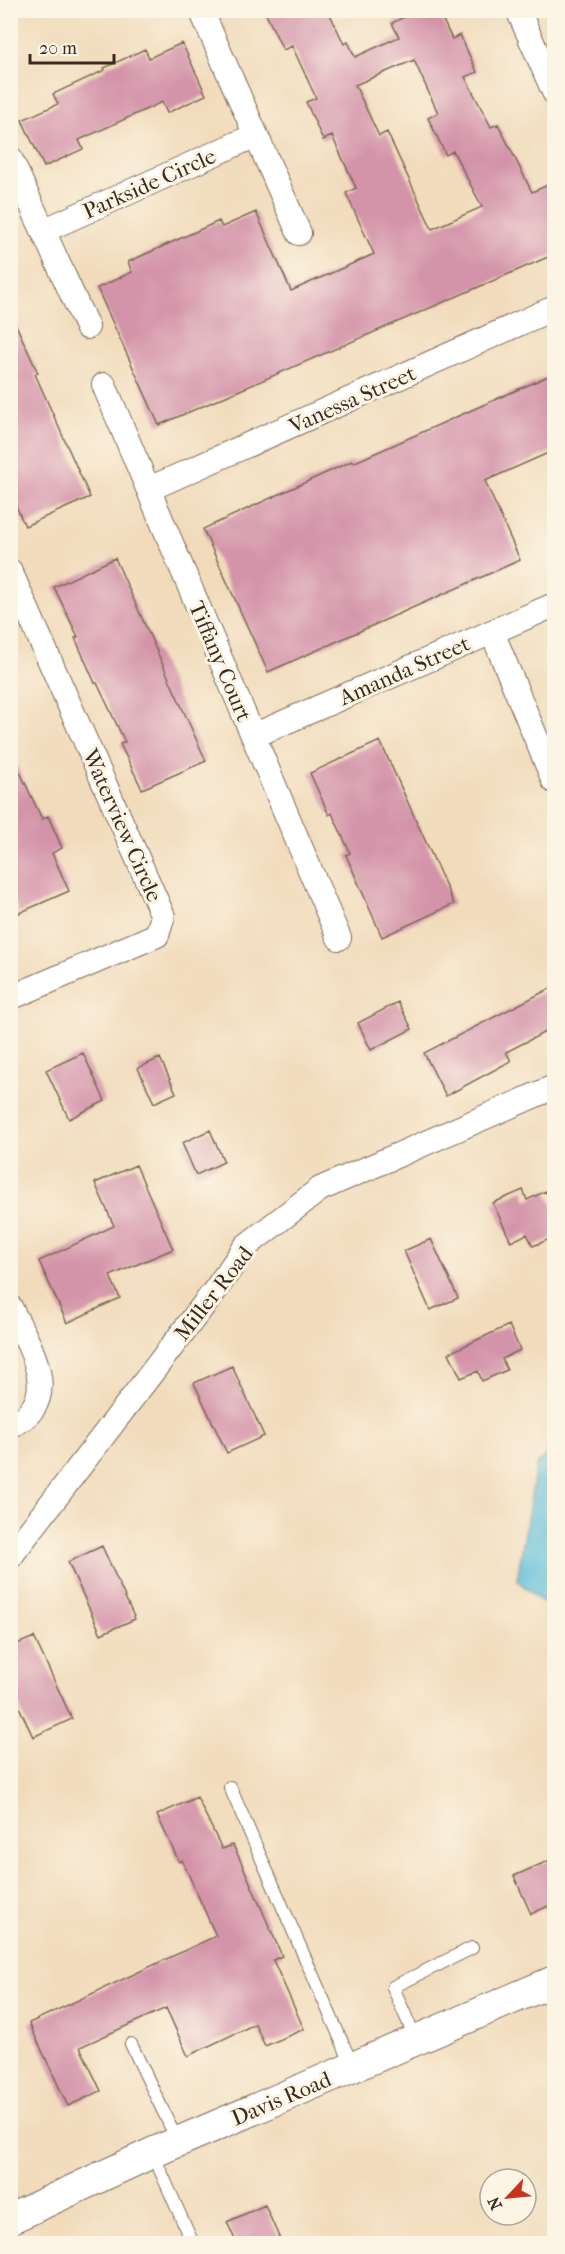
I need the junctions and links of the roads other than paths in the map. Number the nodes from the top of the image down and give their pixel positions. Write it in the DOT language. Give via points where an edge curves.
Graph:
graph roads {
  1 [pos="201,10"];
  2 [pos="518,10"];
  3 [pos="555,92"];
  4 [pos="256,135"];
  5 [pos="10,158"];
  6 [pos="43,231"];
  7 [pos="299,233"];
  8 [pos="555,308"];
  9 [pos="87,327"];
  10 [pos="104,385"];
  11 [pos="149,489"];
  12 [pos="10,571"];
  13 [pos="555,605"];
  14 [pos="492,632"];
  15 [pos="253,736"];
  16 [pos="555,781"];
  17 [pos="339,938"];
  18 [pos="10,998"];
  19 [pos="555,1087"];
  20 [pos="10,1307"];
  21 [pos="10,1426"];
  22 [pos="10,1557"];
  23 [pos="230,1787"];
  24 [pos="472,1948"];
  25 [pos="555,1981"];
  26 [pos="416,2041"];
  27 [pos="131,2044"];
  28 [pos="354,2068"];
  29 [pos="165,2147"];
  30 [pos="10,2219"];
  31 [pos="193,2244"];
  1 -- 4 [label="street"];
  2 -- 3 [label="street"];
  4 -- 6 [label="street, Parkside Circle"];
  4 -- 7 [label="street"];
  5 -- 6 [label="street"];
  6 -- 9 [label="street"];
  8 -- 11 [label="street, Vanessa Street"];
  10 -- 11 [label="street, Tiffany Court"];
  11 -- 15 [label="street, Tiffany Court"];
  12 -- 18 [label="street, Waterview Circle" via="163,916 157,935"];
  13 -- 14 [label="street, Amanda Street"];
  14 -- 15 [label="street, Amanda Street"];
  14 -- 16 [label="street"];
  15 -- 17 [label="street, Tiffany Court"];
  19 -- 22 [label="street, Miller Road" via="320,1190 246,1246"];
  20 -- 21 [label="street" via="38,1365 40,1396 24,1419"];
  23 -- 28 [label="lane"];
  24 -- 26 [label="lane" via="393,1987"];
  25 -- 26 [label="street, Davis Road"];
  26 -- 28 [label="street, Davis Road"];
  27 -- 29 [label="lane"];
  28 -- 29 [label="street, Davis Road"];
  29 -- 30 [label="street, Davis Road"];
  29 -- 31 [label="lane"];
}
